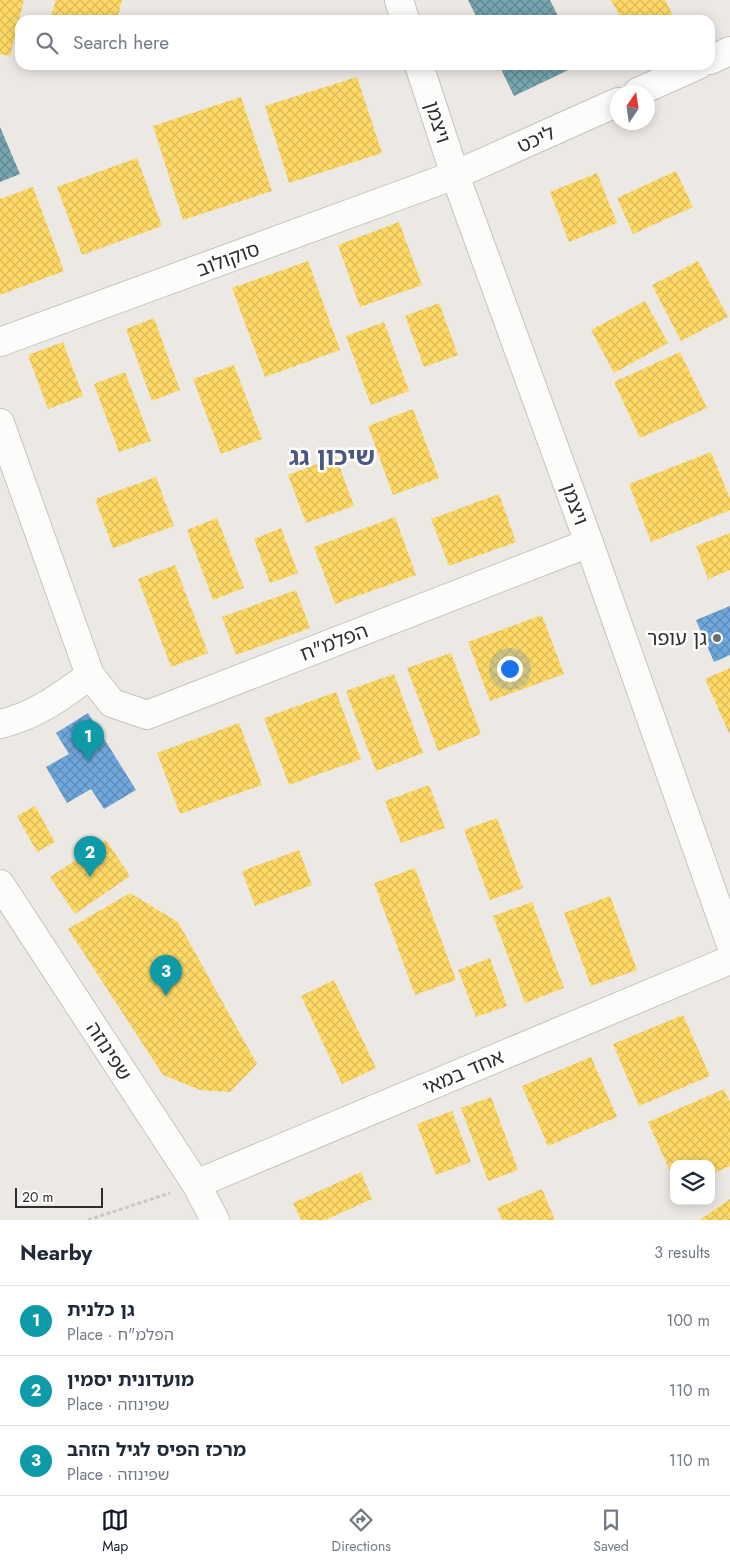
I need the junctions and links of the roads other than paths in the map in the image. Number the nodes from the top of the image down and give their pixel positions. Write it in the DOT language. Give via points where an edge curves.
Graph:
graph roads {
  1 [pos="399,0"];
  2 [pos="404,15"];
  3 [pos="730,51"];
  4 [pos="715,58"];
  5 [pos="421,70"];
  6 [pos="687,70"];
  7 [pos="654,85"];
  8 [pos="610,106"];
  9 [pos="455,175"];
  10 [pos="0,342"];
  11 [pos="0,423"];
  12 [pos="589,543"];
  13 [pos="90,675"];
  14 [pos="0,724"];
  15 [pos="0,884"];
  16 [pos="730,942"];
  17 [pos="730,960"];
  18 [pos="196,1184"];
  19 [pos="215,1220"];
  1 -- 2 [label="street"];
  3 -- 4 [label="street"];
  5 -- 9 [label="street, ויצמן"];
  6 -- 7 [label="street"];
  8 -- 9 [label="street, ליכט"];
  9 -- 10 [label="street, סוקולוב"];
  9 -- 12 [label="street, ויצמן"];
  11 -- 13 [label="street, הפלמ\"ח"];
  12 -- 13 [label="street, הפלמ\"ח" via="147,715 112,703"];
  12 -- 16 [label="street, ויצמן"];
  13 -- 14 [label="street" via="59,698 20,719"];
  15 -- 18 [label="street, שפינוזה"];
  17 -- 18 [label="street, אחד במאי"];
  18 -- 19 [label="street, שפינוזה"];
}
